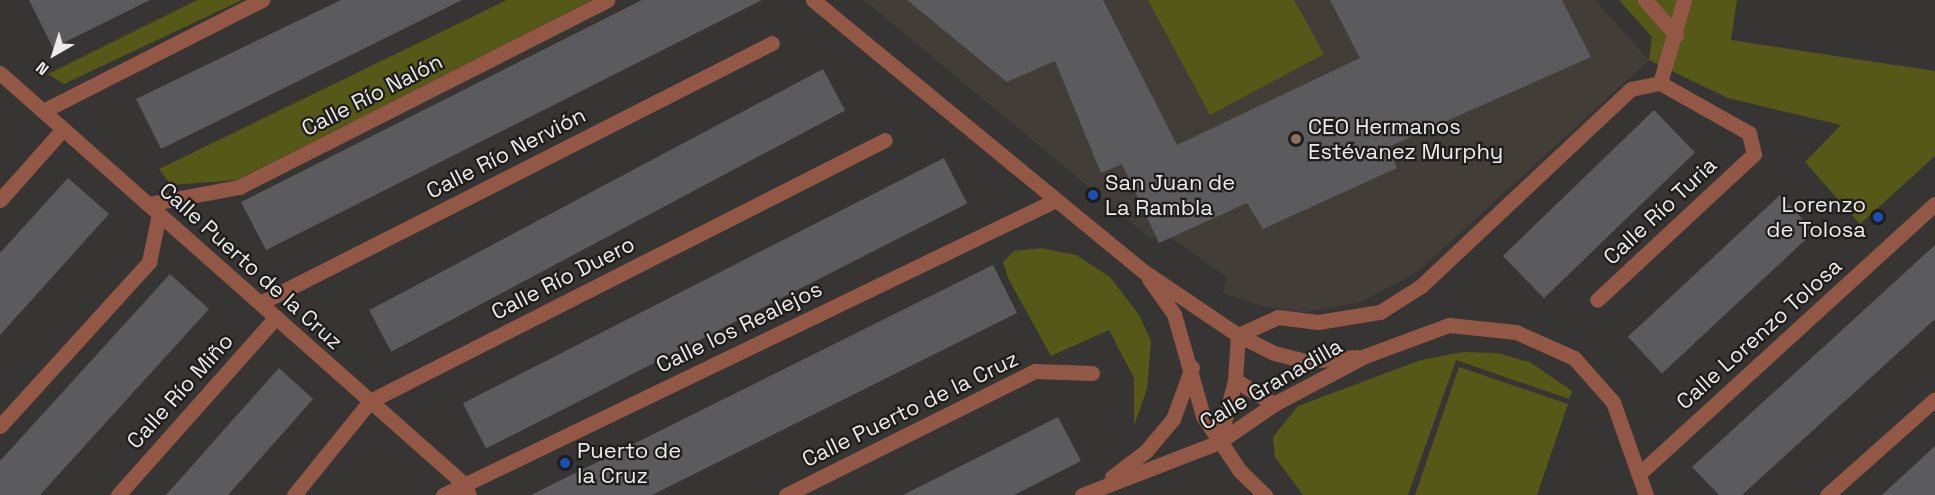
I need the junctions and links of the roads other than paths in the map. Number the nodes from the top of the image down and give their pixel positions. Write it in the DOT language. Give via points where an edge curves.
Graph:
graph roads {
  1 [pos="261,0"];
  2 [pos="607,0"];
  3 [pos="813,0"];
  4 [pos="1645,0"];
  5 [pos="1684,0"];
  6 [pos="1676,35"];
  7 [pos="772,43"];
  8 [pos="0,73"];
  9 [pos="1660,83"];
  10 [pos="43,111"];
  11 [pos="63,129"];
  12 [pos="885,140"];
  13 [pos="0,200"];
  14 [pos="1056,200"];
  15 [pos="1935,204"];
  16 [pos="154,209"];
  17 [pos="1143,272"];
  18 [pos="1597,300"];
  19 [pos="260,303"];
  20 [pos="276,317"];
  21 [pos="1238,335"];
  22 [pos="1365,356"];
  23 [pos="1192,367"];
  24 [pos="1092,372"];
  25 [pos="1235,380"];
  26 [pos="1935,399"];
  27 [pos="370,401"];
  28 [pos="1274,404"];
  29 [pos="0,426"];
  30 [pos="1219,442"];
  31 [pos="1640,472"];
  32 [pos="1098,487"];
  33 [pos="467,490"];
  34 [pos="118,495"];
  35 [pos="294,495"];
  36 [pos="443,495"];
  37 [pos="786,495"];
  38 [pos="1082,495"];
  39 [pos="1265,495"];
  40 [pos="1646,495"];
  41 [pos="1827,495"];
  1 -- 10 [label="street"];
  2 -- 16 [label="street, Calle Río Nalón" via="239,187"];
  3 -- 14 [label="street"];
  4 -- 6 [label="street"];
  5 -- 6 [label="street"];
  6 -- 9 [label="street"];
  7 -- 19 [label="street, Calle Río Nervión"];
  8 -- 10 [label="street, Calle Puerto de la Cruz"];
  9 -- 18 [label="street, Calle Río Turia" via="1749,133 1754,154"];
  9 -- 21 [label="street" via="1631,89 1421,286 1380,312 1318,322 1278,317"];
  10 -- 11 [label="street, Calle Puerto de la Cruz"];
  11 -- 13 [label="street"];
  11 -- 16 [label="street, Calle Puerto de la Cruz"];
  12 -- 27 [label="street, Calle Río Duero"];
  14 -- 17 [label="street"];
  14 -- 33 [label="street, Calle los Realejos"];
  15 -- 31 [label="street, Calle Lorenzo Tolosa"];
  16 -- 19 [label="street, Calle Puerto de la Cruz"];
  16 -- 29 [label="street" via="149,262"];
  17 -- 21 [label="street"];
  17 -- 23 [label="street" via="1174,314"];
  19 -- 20 [label="street, Calle Puerto de la Cruz"];
  20 -- 27 [label="street, Calle Puerto de la Cruz"];
  20 -- 34 [label="street, Calle Río Miño"];
  21 -- 22 [label="street" via="1274,353 1307,361"];
  21 -- 25 [label="street"];
  22 -- 28 [label="street, Calle Granadilla"];
  22 -- 31 [label="street, Calle Granadilla" via="1449,325 1516,332 1574,358 1613,402"];
  23 -- 30 [label="street" via="1203,416"];
  23 -- 32 [label="street" via="1173,419 1146,451"];
  24 -- 37 [label="street, Calle Puerto de la Cruz" via="1035,372"];
  25 -- 28 [label="street"];
  25 -- 30 [label="street"];
  26 -- 41 [label="street"];
  27 -- 33 [label="street, Calle Puerto de la Cruz"];
  27 -- 35 [label="street, Calle Río Duero"];
  28 -- 30 [label="street, Calle Granadilla"];
  30 -- 32 [label="street, Calle Granadilla"];
  30 -- 39 [label="street"];
  31 -- 40 [label="street, Calle Granadilla"];
  32 -- 38 [label="street, Calle Granadilla"];
  33 -- 36 [label="street, Calle los Realejos"];
}
